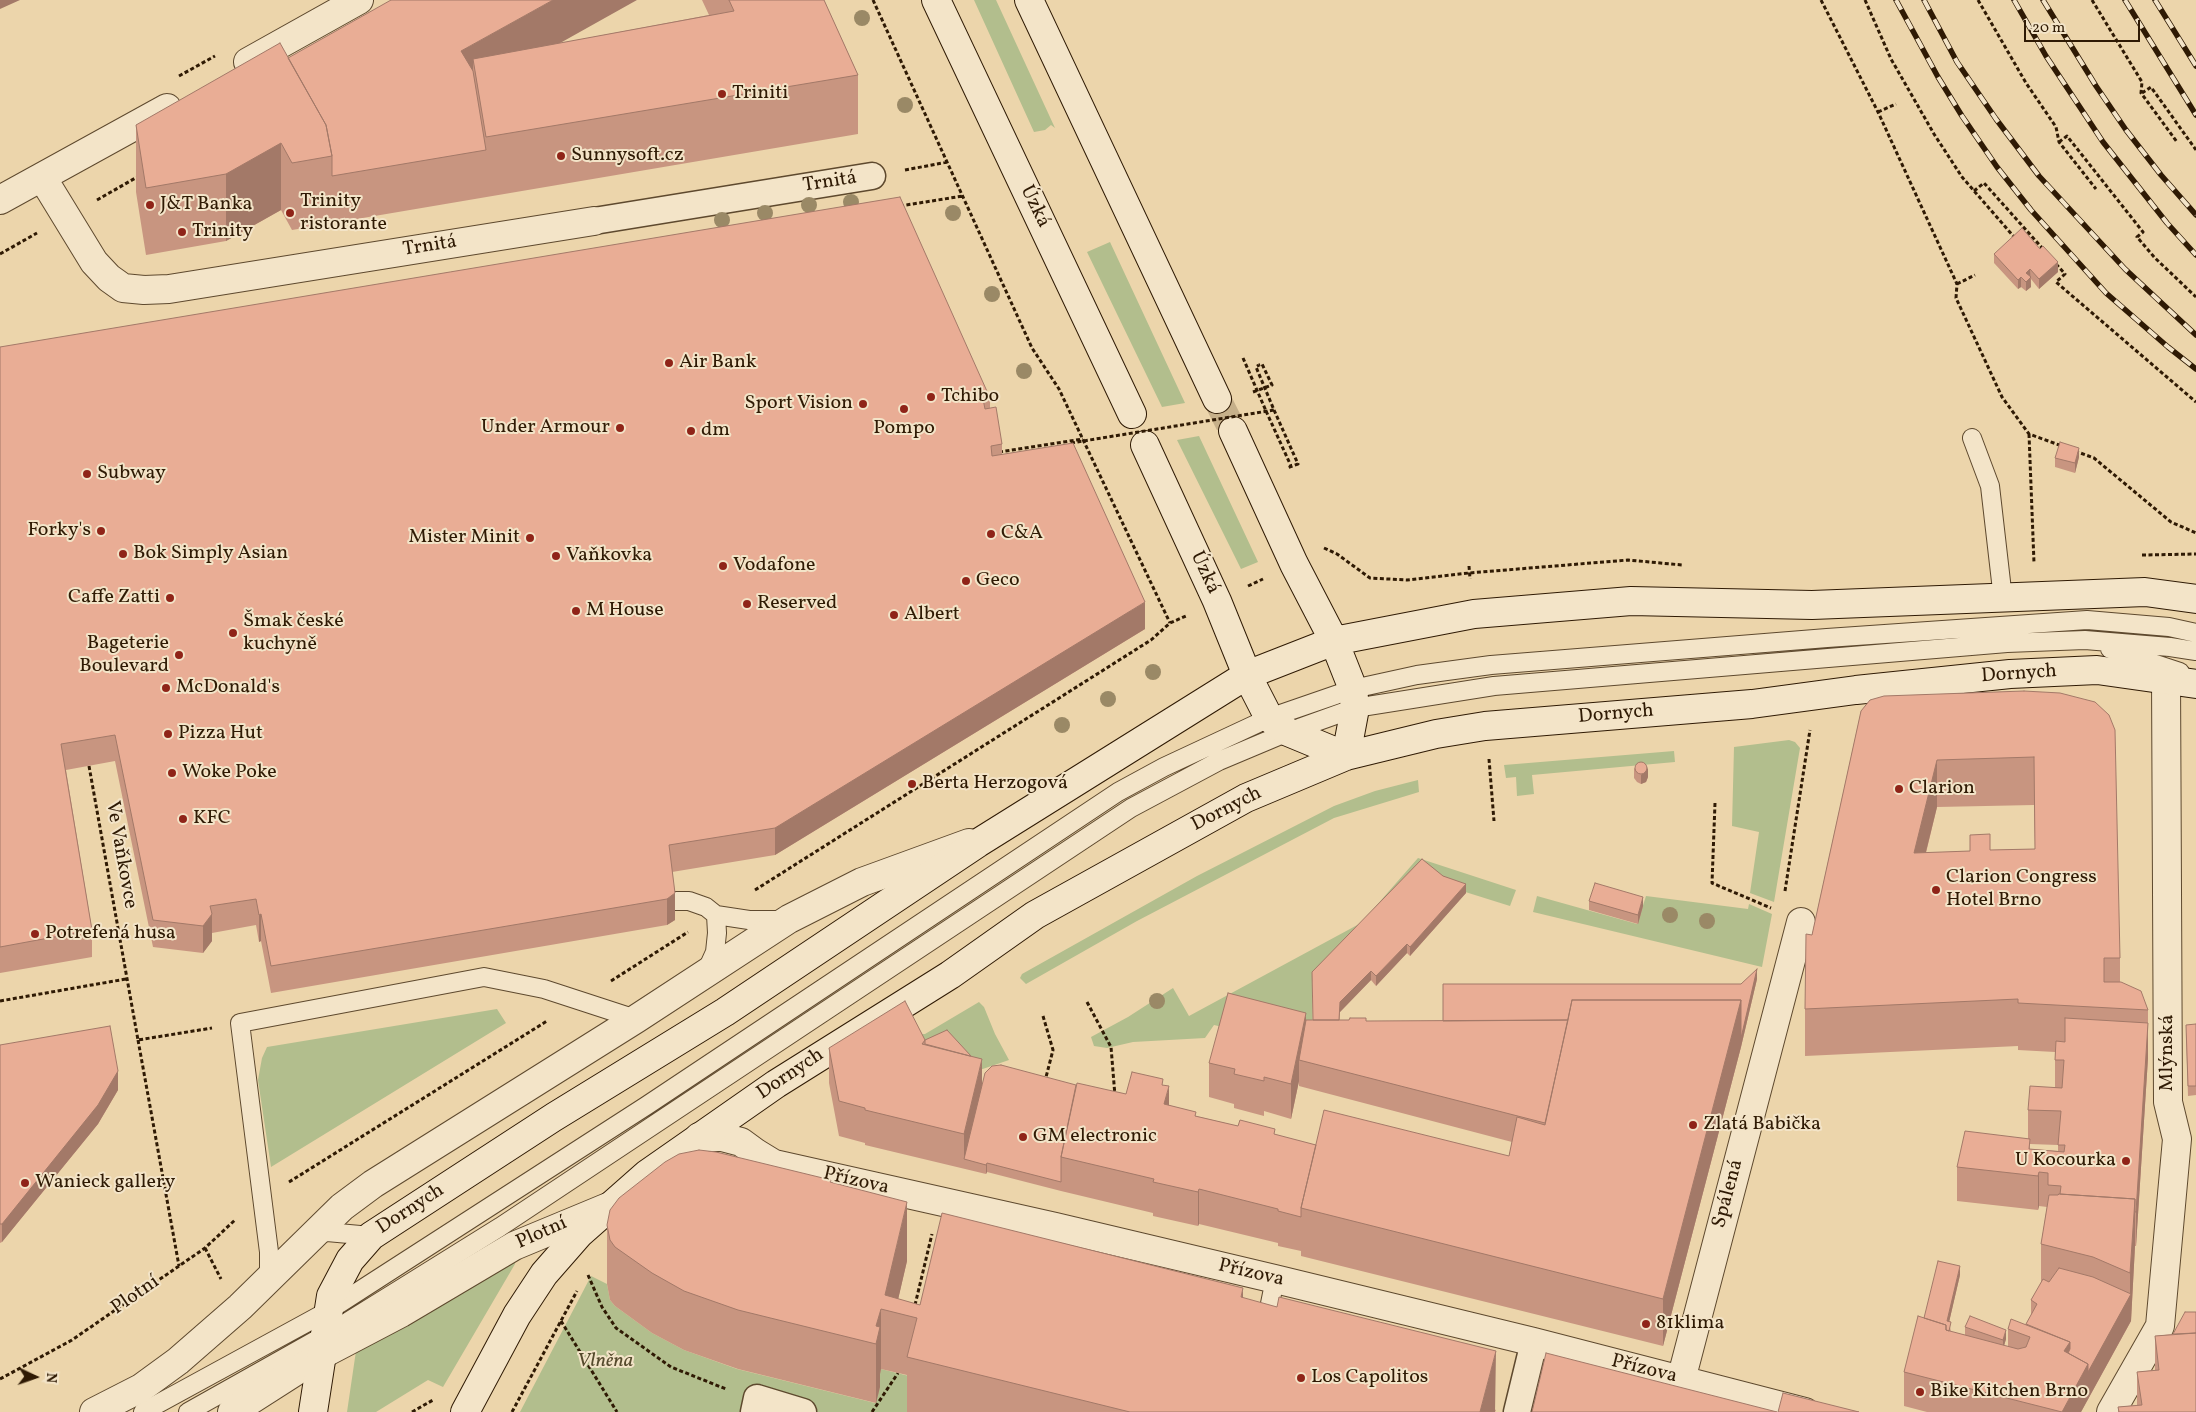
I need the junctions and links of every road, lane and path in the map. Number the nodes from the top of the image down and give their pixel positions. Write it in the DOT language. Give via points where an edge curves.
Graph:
graph roads {
  1 [pos="359,0"];
  2 [pos="873,0"];
  3 [pos="936,0"];
  4 [pos="1029,0"];
  5 [pos="1821,0"];
  6 [pos="1865,0"];
  7 [pos="1978,0"];
  8 [pos="2092,0"];
  9 [pos="228,73"];
  10 [pos="2141,93"];
  11 [pos="185,97"];
  12 [pos="1896,104"];
  13 [pos="1878,112"];
  14 [pos="2059,142"];
  15 [pos="2177,142"];
  16 [pos="2196,150"];
  17 [pos="948,162"];
  18 [pos="143,174"];
  19 [pos="872,176"];
  20 [pos="42,177"];
  21 [pos="2096,189"];
  22 [pos="1974,191"];
  23 [pos="963,196"];
  24 [pos="0,200"];
  25 [pos="895,207"];
  26 [pos="67,217"];
  27 [pos="594,222"];
  28 [pos="2015,238"];
  29 [pos="2046,253"];
  30 [pos="0,254"];
  31 [pos="2052,260"];
  32 [pos="1975,275"];
  33 [pos="1957,284"];
  34 [pos="2196,297"];
  35 [pos="1238,361"];
  36 [pos="1252,392"];
  37 [pos="1217,399"];
  38 [pos="2196,402"];
  39 [pos="1274,410"];
  40 [pos="1266,411"];
  41 [pos="1132,414"];
  42 [pos="1232,431"];
  43 [pos="2029,434"];
  44 [pos="1972,438"];
  45 [pos="1083,439"];
  46 [pos="1145,446"];
  47 [pos="2196,533"];
  48 [pos="2034,563"];
  49 [pos="1469,566"];
  50 [pos="1470,580"];
  51 [pos="2003,599"];
  52 [pos="2196,599"];
  53 [pos="1216,601"];
  54 [pos="1170,623"];
  55 [pos="2196,633"];
  56 [pos="2086,640"];
  57 [pos="1334,641"];
  58 [pos="2196,651"];
  59 [pos="1247,675"];
  60 [pos="2166,678"];
  61 [pos="2196,678"];
  62 [pos="2196,684"];
  63 [pos="1354,699"];
  64 [pos="1279,725"];
  65 [pos="1810,729"];
  66 [pos="1488,750"];
  67 [pos="1346,756"];
  68 [pos="89,766"];
  69 [pos="1715,803"];
  70 [pos="1494,821"];
  71 [pos="988,836"];
  72 [pos="750,894"];
  73 [pos="634,907"];
  74 [pos="716,915"];
  75 [pos="1791,917"];
  76 [pos="789,919"];
  77 [pos="695,928"];
  78 [pos="705,974"];
  79 [pos="126,979"];
  80 [pos="0,1000"];
  81 [pos="580,1001"];
  82 [pos="1087,1002"];
  83 [pos="1043,1016"];
  84 [pos="636,1019"];
  85 [pos="240,1023"];
  86 [pos="138,1040"];
  87 [pos="1044,1086"];
  88 [pos="1116,1102"];
  89 [pos="699,1137"];
  90 [pos="263,1199"];
  91 [pos="608,1206"];
  92 [pos="933,1232"];
  93 [pos="312,1234"];
  94 [pos="371,1236"];
  95 [pos="205,1248"];
  96 [pos="179,1266"];
  97 [pos="269,1278"];
  98 [pos="582,1280"];
  99 [pos="1275,1280"];
  100 [pos="222,1282"];
  101 [pos="578,1288"];
  102 [pos="912,1314"];
  103 [pos="561,1321"];
  104 [pos="329,1332"];
  105 [pos="1262,1341"];
  106 [pos="1534,1342"];
  107 [pos="898,1373"];
  108 [pos="0,1379"];
  109 [pos="1681,1380"];
  110 [pos="434,1399"];
  111 [pos="756,1405"];
  112 [pos="94,1412"];
  113 [pos="143,1412"];
  114 [pos="188,1412"];
  115 [pos="232,1412"];
  116 [pos="314,1412"];
  117 [pos="412,1412"];
  118 [pos="465,1412"];
  119 [pos="512,1412"];
  120 [pos="617,1412"];
  121 [pos="803,1412"];
  122 [pos="872,1412"];
  123 [pos="1517,1412"];
  124 [pos="1805,1412"];
  125 [pos="2111,1412"];
  1 -- 9 [label="main road"];
  2 -- 17 [label="path"];
  3 -- 41 [label="main road, Úzká"];
  4 -- 37 [label="main road"];
  5 -- 13 [label="path"];
  6 -- 22 [label="path" via="1896,68 1934,134"];
  7 -- 14 [label="path" via="2026,83 2056,127"];
  8 -- 10 [label="path" via="2142,82"];
  10 -- 15 [label="path"];
  10 -- 16 [label="path" via="2150,87"];
  11 -- 20 [label="main road"];
  12 -- 13 [label="path"];
  13 -- 33 [label="path"];
  14 -- 21 [label="path"];
  14 -- 34 [label="path" via="2067,136 2143,232 2137,237"];
  17 -- 19 [label="path"];
  17 -- 23 [label="path"];
  18 -- 26 [label="path"];
  19 -- 27 [label="street, Trnitá"];
  20 -- 24 [label="main road"];
  20 -- 26 [label="main road, Trnitá"];
  22 -- 28 [label="path"];
  22 -- 29 [label="path" via="1984,183"];
  23 -- 25 [label="path"];
  23 -- 45 [label="path" via="1032,348 1059,389"];
  26 -- 27 [label="main road, Trnitá" via="94,262 109,278 123,288 144,290 169,289"];
  26 -- 30 [label="path"];
  31 -- 38 [label="path" via="2065,274 2056,282"];
  32 -- 33 [label="path"];
  33 -- 43 [label="path" via="1956,298 2002,397"];
  35 -- 40 [label="path, bridge" via="1243,358"];
  36 -- 39 [label="path, bridge" via="1272,384 1262,364 1256,367"];
  39 -- 40 [label="path, bridge"];
  39 -- 40 [label="path" via="1298,464 1289,467"];
  40 -- 45 [label="path, bridge" via="999,454"];
  42 -- 57 [label="main road"];
  43 -- 47 [label="path" via="2094,458 2171,522"];
  43 -- 48 [label="path"];
  44 -- 51 [label="lane" via="1990,486"];
  45 -- 54 [label="path"];
  46 -- 53 [label="main road, Úzká"];
  49 -- 50 [label="path"];
  51 -- 52 [label="main road, Dornych" via="2145,592"];
  51 -- 57 [label="main road, Dornych" via="1812,605 1631,601 1474,614"];
  53 -- 54 [label="path"];
  53 -- 59 [label="main road, Úzká"];
  54 -- 72 [label="path" via="1151,640"];
  55 -- 63 [label="lane" via="2087,620 1492,665 1417,675"];
  56 -- 58 [label="lane"];
  56 -- 61 [label="lane"];
  56 -- 63 [label="lane" via="2007,643"];
  57 -- 59 [label="main road, Dornych"];
  57 -- 63 [label="main road"];
  59 -- 64 [label="main road, Úzká"];
  59 -- 71 [label="main road, Dornych"];
  60 -- 62 [label="main road, Dornych"];
  60 -- 67 [label="main road, Dornych" via="2098,670 2001,675 1752,704 1485,726 1436,734"];
  60 -- 125 [label="main road, Mlýnská" via="2168,1102 2177,1139 2160,1326"];
  63 -- 64 [label="lane"];
  63 -- 64 [label="lane"];
  63 -- 67 [label="main road"];
  64 -- 67 [label="main road"];
  64 -- 104 [label="lane" via="1131,808 500,1227"];
  64 -- 104 [label="lane" via="1182,758 1118,792 638,1111"];
  65 -- 75 [label="path"];
  66 -- 70 [label="path"];
  67 -- 89 [label="main road, Dornych" via="1246,798 1035,915 950,975 828,1050"];
  68 -- 79 [label="path, Ve Vaňkovce"];
  69 -- 75 [label="path" via="1712,883"];
  71 -- 76 [label="main road, Dornych" via="862,882"];
  71 -- 94 [label="main road, Dornych" via="725,1012 554,1117"];
  73 -- 74 [label="lane" via="689,901"];
  74 -- 76 [label="lane" via="750,920"];
  74 -- 78 [label="lane" via="715,952"];
  75 -- 109 [label="main road, Spálená"];
  76 -- 78 [label="main road, Dornych"];
  77 -- 81 [label="path, Plotní"];
  78 -- 84 [label="main road, Dornych"];
  79 -- 80 [label="path"];
  79 -- 86 [label="path, Ve Vaňkovce"];
  81 -- 84 [label="lane"];
  81 -- 85 [label="lane" via="484,977"];
  81 -- 90 [label="path, Plotní"];
  82 -- 88 [label="path" via="1111,1047"];
  83 -- 87 [label="path" via="1052,1050"];
  84 -- 93 [label="main road, Dornych" via="373,1184"];
  85 -- 86 [label="path"];
  85 -- 90 [label="lane"];
  86 -- 96 [label="path, Ve Vaňkovce"];
  89 -- 91 [label="main road, Dornych"];
  89 -- 99 [label="main road, Přízova" via="722,1137 741,1142 774,1164"];
  90 -- 95 [label="path, Plotní"];
  90 -- 97 [label="lane"];
  91 -- 104 [label="main road, Plotní" via="514,1246 401,1314"];
  91 -- 118 [label="main road, Dornych" via="562,1253 532,1290"];
  92 -- 102 [label="path"];
  93 -- 94 [label="lane" via="327,1232"];
  93 -- 97 [label="main road"];
  94 -- 104 [label="main road, Dornych" via="337,1281"];
  95 -- 96 [label="path, Plotní"];
  95 -- 100 [label="path"];
  96 -- 108 [label="path, Plotní" via="72,1340"];
  97 -- 112 [label="main road" via="178,1361 141,1388"];
  98 -- 111 [label="path" via="587,1272 602,1307 616,1328 671,1367"];
  99 -- 105 [label="lane"];
  99 -- 106 [label="main road, Přízova"];
  101 -- 103 [label="path"];
  103 -- 119 [label="path"];
  103 -- 120 [label="path"];
  104 -- 113 [label="lane"];
  104 -- 114 [label="lane"];
  104 -- 115 [label="main road, Plotní"];
  104 -- 116 [label="main road, Dornych"];
  106 -- 109 [label="main road, Přízova"];
  106 -- 123 [label="street"];
  107 -- 122 [label="path"];
  109 -- 124 [label="main road, Přízova"];
  110 -- 117 [label="path"];
  111 -- 121 [label="street"];
}
